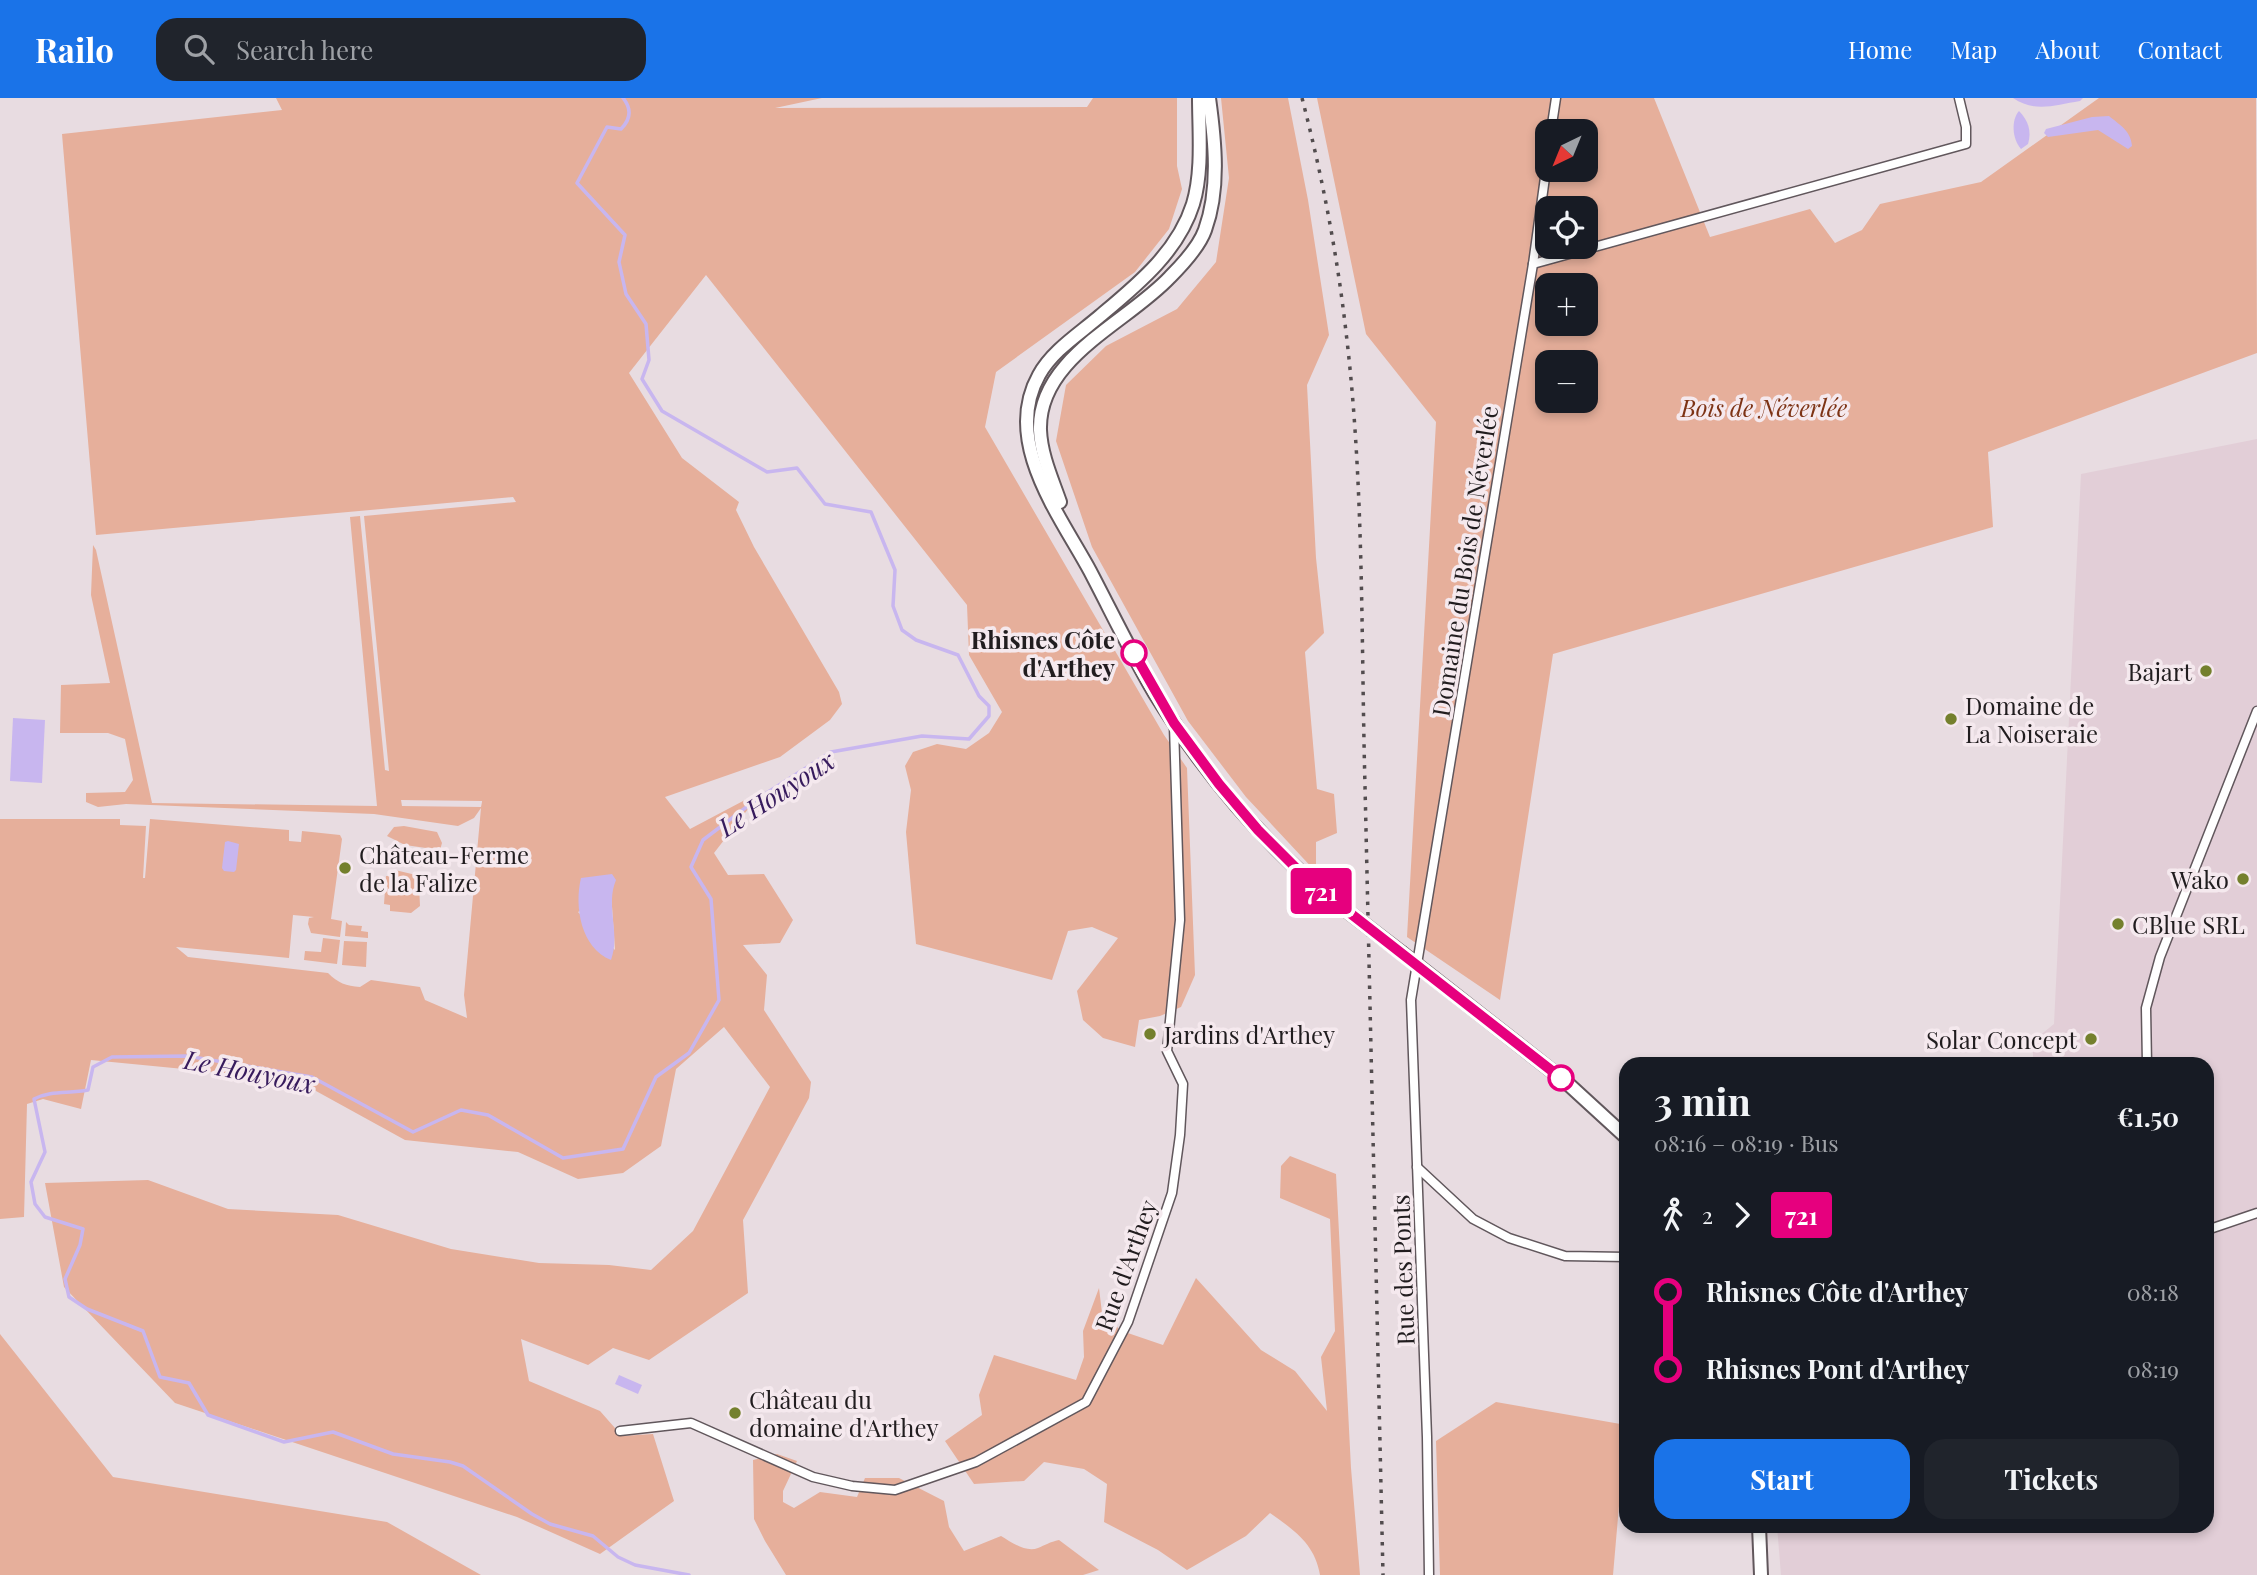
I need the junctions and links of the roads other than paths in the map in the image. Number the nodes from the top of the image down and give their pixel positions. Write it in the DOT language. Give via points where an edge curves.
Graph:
graph roads {
  1 [pos="1199,98"];
  2 [pos="1209,98"];
  3 [pos="1556,98"];
  4 [pos="1959,98"];
  5 [pos="1553,119"];
  6 [pos="1544,182"];
  7 [pos="1533,264"];
  8 [pos="1089,570"];
  9 [pos="2257,711"];
  10 [pos="1174,723"];
  11 [pos="1417,965"];
  12 [pos="2147,1057"];
  13 [pos="1619,1131"];
  14 [pos="1417,1167"];
  15 [pos="2257,1213"];
  16 [pos="2214,1228"];
  17 [pos="1619,1258"];
  18 [pos="620,1431"];
  19 [pos="1759,1533"];
  20 [pos="1429,1575"];
  21 [pos="1761,1575"];
  1 -- 8 [label="main road" via="1193,203 1176,242 1140,283 1054,355 1039,375 1027,407 1031,454"];
  2 -- 8 [label="main road" via="1214,186 1204,232 1159,289 1079,350 1057,374 1045,398 1040,428 1044,455"];
  3 -- 5 [label="street"];
  4 -- 7 [label="street" via="1966,144"];
  6 -- 7 [label="street, Domaine du Bois de Néverlée"];
  7 -- 11 [label="street, Domaine du Bois de Néverlée"];
  8 -- 10 [label="main road"];
  9 -- 12 [label="street" via="2160,957 2146,1008"];
  10 -- 11 [label="main road, bridge" via="1258,830 1309,881"];
  10 -- 18 [label="street, Rue d'Arthey" via="1180,920 1167,1051 1183,1084 1180,1135 1172,1193 1128,1322 1086,1402 976,1462 895,1490 813,1477 691,1423"];
  11 -- 13 [label="main road" via="1566,1082"];
  11 -- 14 [label="street, Rue des Ponts" via="1411,1000"];
  14 -- 17 [label="street" via="1473,1219 1509,1238 1565,1256"];
  14 -- 20 [label="street, Rue des Ponts"];
  15 -- 16 [label="street"];
  19 -- 21 [label="main road"];
}
